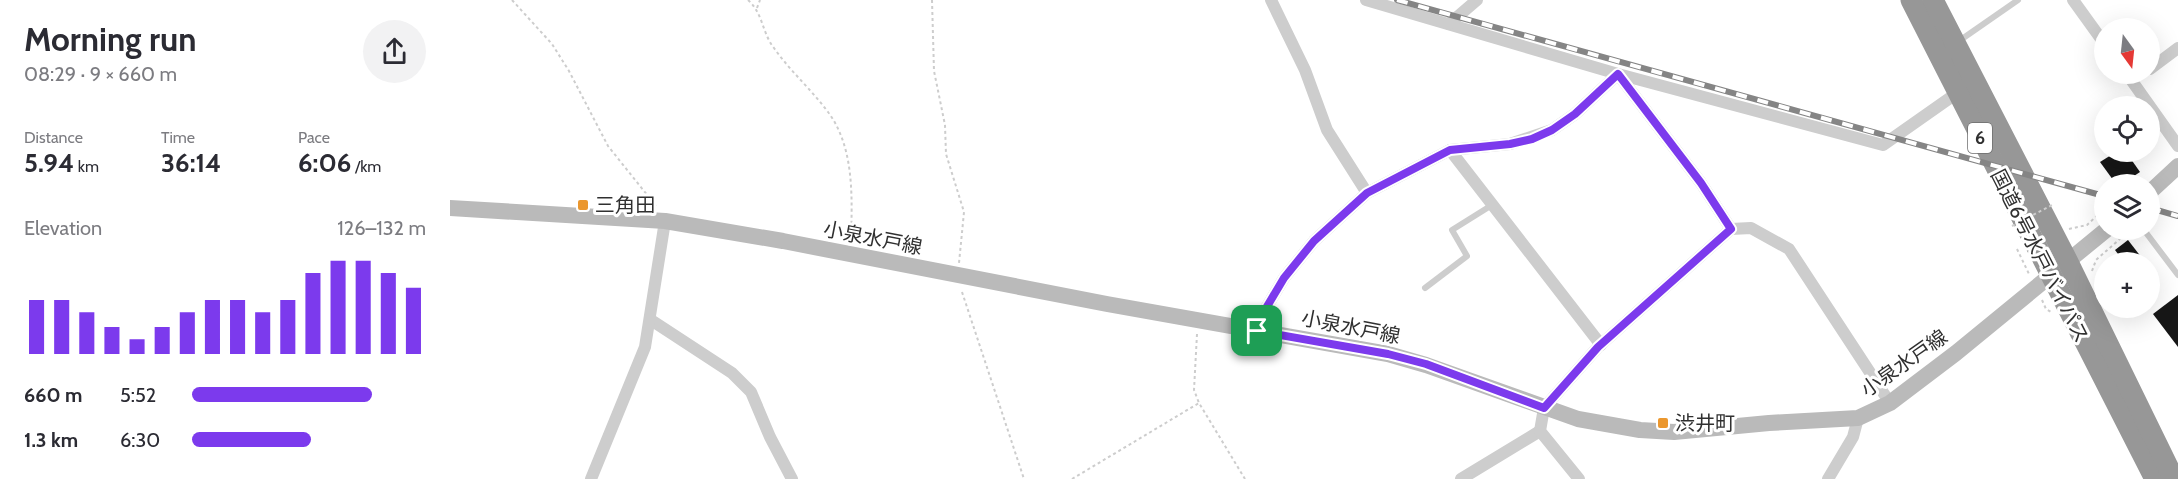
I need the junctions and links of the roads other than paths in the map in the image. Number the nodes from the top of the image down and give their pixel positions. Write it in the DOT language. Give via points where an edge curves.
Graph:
graph roads {
  1 [pos="1271,0"];
  2 [pos="1366,0"];
  3 [pos="1911,0"];
  4 [pos="1933,0"];
  5 [pos="2018,0"];
  6 [pos="2073,0"];
  7 [pos="1472,1"];
  8 [pos="1449,24"];
  9 [pos="2094,29"];
  10 [pos="1955,44"];
  11 [pos="2177,51"];
  12 [pos="2160,62"];
  13 [pos="1618,74"];
  14 [pos="2135,84"];
  15 [pos="1957,93"];
  16 [pos="2178,146"];
  17 [pos="1450,150"];
  18 [pos="2178,166"];
  19 [pos="2160,183"];
  20 [pos="1367,193"];
  21 [pos="1492,205"];
  22 [pos="450,208"];
  23 [pos="665,221"];
  24 [pos="1731,229"];
  25 [pos="2094,240"];
  26 [pos="2152,240"];
  27 [pos="2068,262"];
  28 [pos="2178,275"];
  29 [pos="2050,276"];
  30 [pos="1425,288"];
  31 [pos="651,320"];
  32 [pos="1257,331"];
  33 [pos="1600,345"];
  34 [pos="1890,403"];
  35 [pos="1544,408"];
  36 [pos="1858,418"];
  37 [pos="1540,431"];
  38 [pos="591,479"];
  39 [pos="792,479"];
  40 [pos="1461,479"];
  41 [pos="1580,479"];
  42 [pos="1828,479"];
  43 [pos="2155,479"];
  44 [pos="2174,479"];
  1 -- 20 [label="street" via="1305,70 1327,130"];
  2 -- 8 [label="street"];
  3 -- 15 [label="highway, 国道6号水戸バイパス / 6"];
  4 -- 10 [label="highway, 国道6号水戸バイパス / 6"];
  5 -- 10 [label="lane"];
  6 -- 9 [label="street"];
  7 -- 8 [label="street"];
  8 -- 13 [label="street"];
  10 -- 27 [label="highway, 国道6号水戸バイパス / 6"];
  11 -- 12 [label="street"];
  13 -- 15 [label="street" via="1883,145"];
  13 -- 17 [label="street" via="1552,130 1510,144"];
  13 -- 24 [label="street"];
  14 -- 16 [label="street"];
  15 -- 29 [label="highway, 国道6号水戸バイパス / 6"];
  17 -- 20 [label="street"];
  17 -- 21 [label="street"];
  18 -- 19 [label="main road"];
  20 -- 32 [label="street" via="1314,241 1290,271 1262,315"];
  21 -- 30 [label="lane" via="1452,230 1467,256"];
  21 -- 33 [label="street"];
  22 -- 23 [label="main road, 小泉水戸線"];
  23 -- 31 [label="street"];
  23 -- 32 [label="main road, 小泉水戸線"];
  24 -- 33 [label="street"];
  24 -- 34 [label="street" via="1751,228 1788,249"];
  25 -- 27 [label="main road, 小泉水戸線"];
  26 -- 28 [label="lane"];
  27 -- 29 [label="main road, 小泉水戸線"];
  27 -- 44 [label="highway, 国道6号水戸バイパス / 6"];
  29 -- 34 [label="main road, 小泉水戸線"];
  29 -- 43 [label="highway, 国道6号水戸バイパス / 6"];
  31 -- 38 [label="street" via="645,347"];
  31 -- 39 [label="street" via="732,374 751,392"];
  32 -- 35 [label="main road, 小泉水戸線" via="1426,364"];
  33 -- 35 [label="street"];
  34 -- 36 [label="main road, 小泉水戸線"];
  35 -- 36 [label="main road, 小泉水戸線" via="1609,426 1657,432"];
  35 -- 37 [label="street"];
  36 -- 42 [label="street" via="1853,437"];
  37 -- 40 [label="street"];
  37 -- 41 [label="street"];
}
